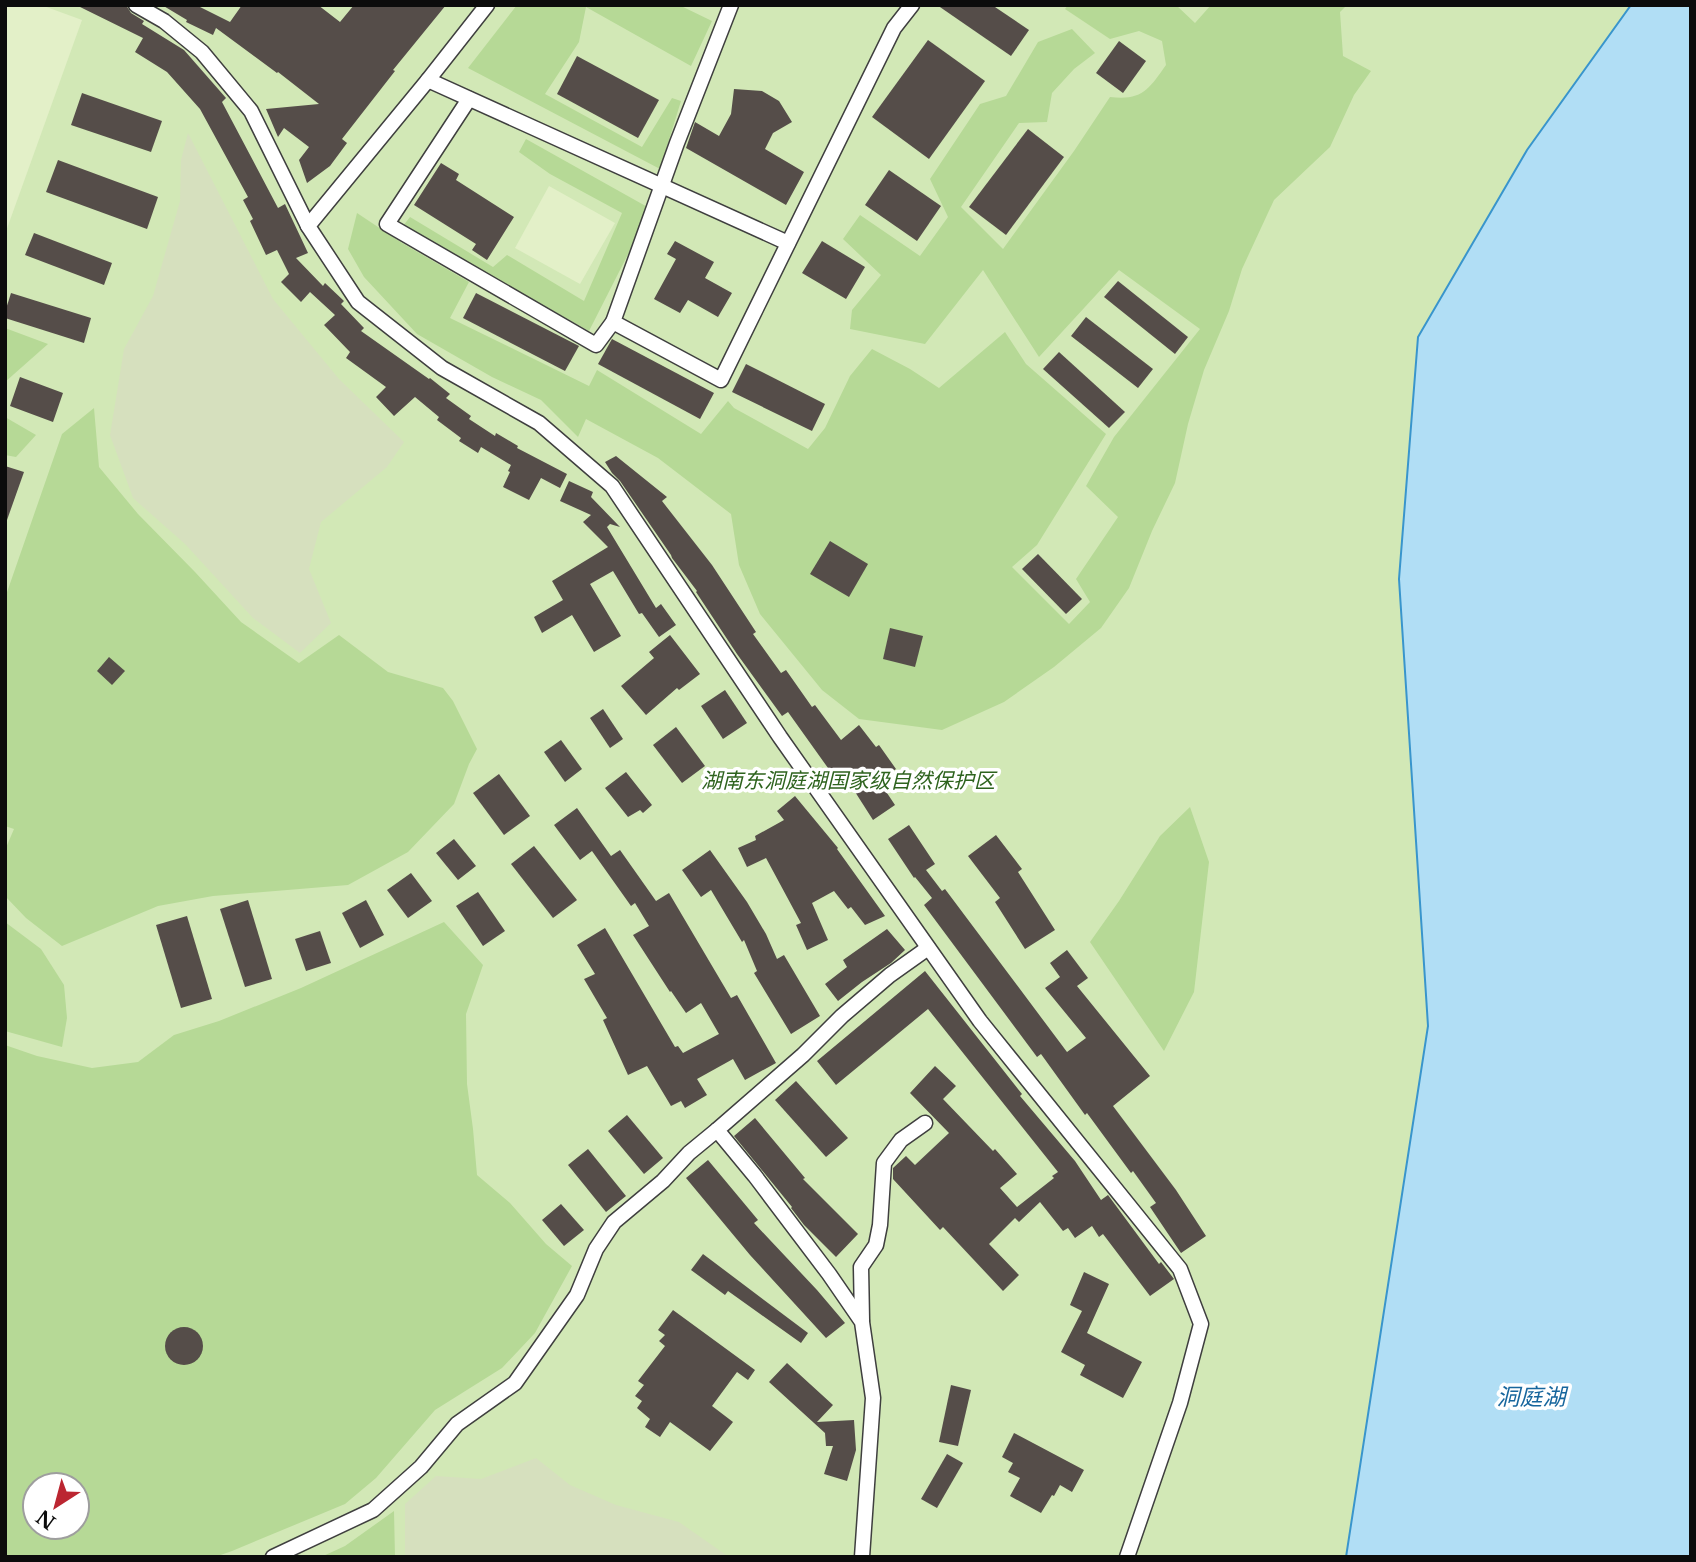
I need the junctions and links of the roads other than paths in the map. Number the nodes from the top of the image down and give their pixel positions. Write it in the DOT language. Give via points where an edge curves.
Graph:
graph roads {
  1 [pos="136,5"];
  2 [pos="487,5"];
  3 [pos="732,5"];
  4 [pos="912,5"];
  5 [pos="428,80"];
  6 [pos="469,99"];
  7 [pos="662,186"];
  8 [pos="307,226"];
  9 [pos="789,243"];
  10 [pos="613,322"];
  11 [pos="928,948"];
  12 [pos="925,1123"];
  13 [pos="717,1130"];
  14 [pos="862,1322"];
  15 [pos="273,1557"];
  16 [pos="862,1557"];
  17 [pos="1127,1557"];
  1 -- 8 [label="street" via="202,52 251,111"];
  2 -- 5 [label="street"];
  3 -- 7 [label="street"];
  4 -- 9 [label="street" via="894,29"];
  5 -- 6 [label="street"];
  5 -- 8 [label="street"];
  6 -- 7 [label="street"];
  6 -- 10 [label="street" via="387,223 596,345"];
  7 -- 9 [label="street"];
  7 -- 10 [label="street"];
  8 -- 11 [label="street" via="358,302 442,368 539,423 612,486"];
  9 -- 10 [label="street" via="721,380"];
  11 -- 13 [label="street" via="842,1016"];
  11 -- 17 [label="street" via="980,1021 1180,1269 1201,1324 1180,1403"];
  12 -- 14 [label="street" via="901,1140 884,1163 876,1245 861,1267"];
  13 -- 14 [label="street"];
  13 -- 15 [label="street" via="614,1222 596,1249 577,1295 516,1383 457,1424 421,1467 373,1510"];
  14 -- 16 [label="street" via="873,1398"];
}
